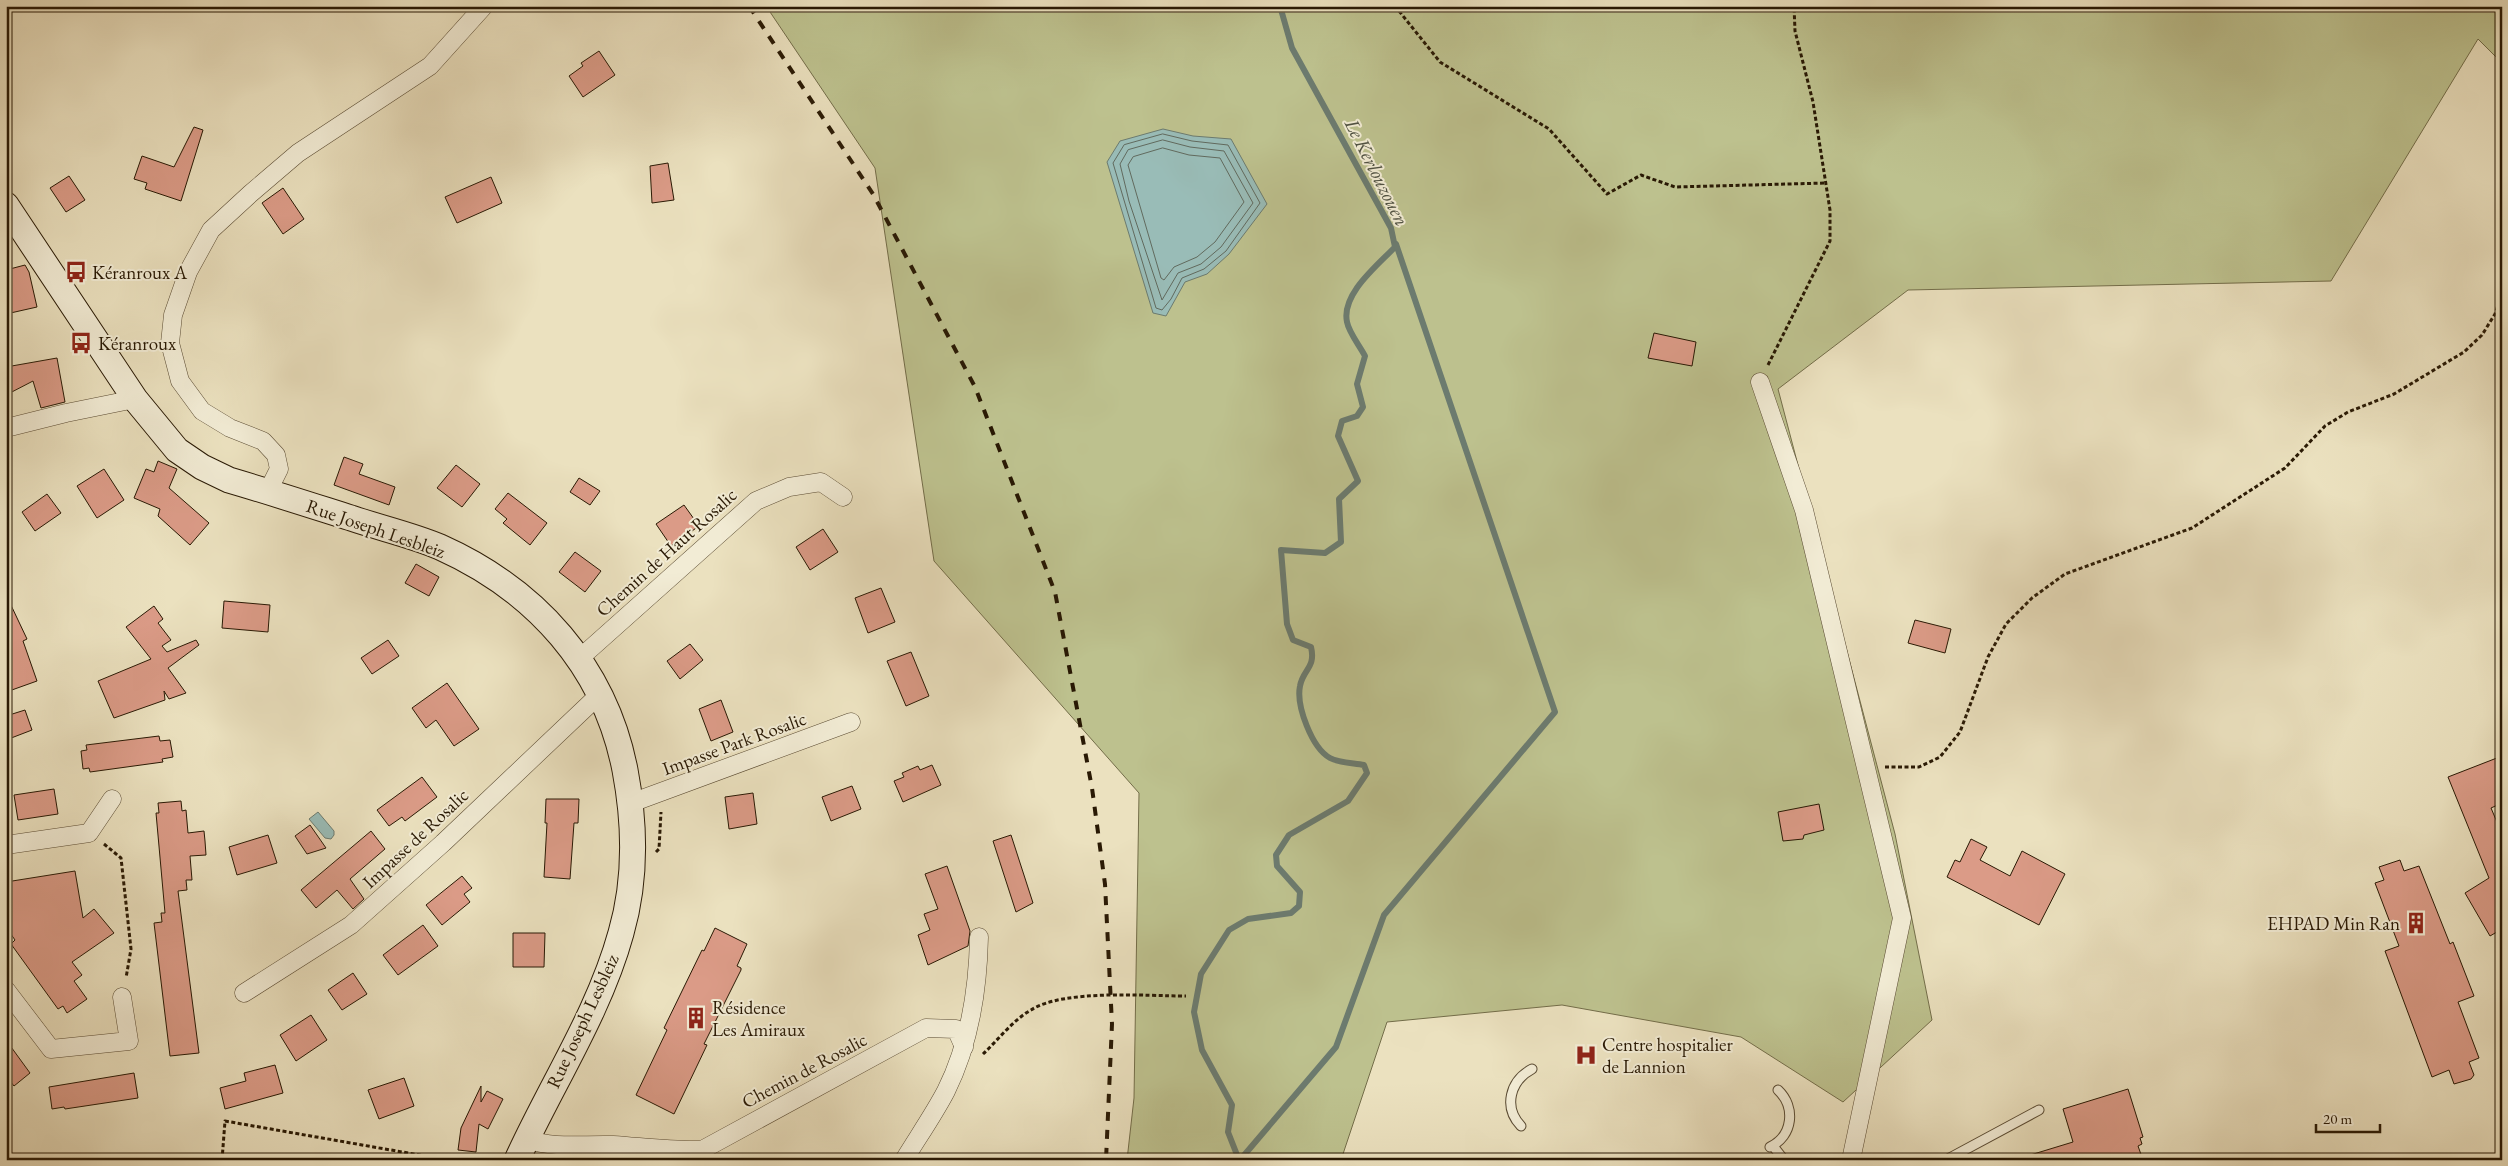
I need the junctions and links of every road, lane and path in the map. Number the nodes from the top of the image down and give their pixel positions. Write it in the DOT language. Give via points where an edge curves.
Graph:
graph roads {
  1 [pos="484,6"];
  2 [pos="1395,6"];
  3 [pos="1794,6"];
  4 [pos="1826,183"];
  5 [pos="6,205"];
  6 [pos="2502,293"];
  7 [pos="1760,382"];
  8 [pos="135,398"];
  9 [pos="6,428"];
  10 [pos="268,491"];
  11 [pos="842,497"];
  12 [pos="580,658"];
  13 [pos="600,694"];
  14 [pos="851,722"];
  15 [pos="1867,767"];
  16 [pos="112,799"];
  17 [pos="631,803"];
  18 [pos="89,833"];
  19 [pos="6,845"];
  20 [pos="979,938"];
  21 [pos="6,990"];
  22 [pos="244,993"];
  23 [pos="122,996"];
  24 [pos="1186,996"];
  25 [pos="964,1047"];
  26 [pos="1532,1069"];
  27 [pos="1778,1090"];
  28 [pos="2039,1110"];
  29 [pos="1521,1126"];
  30 [pos="521,1149"];
  31 [pos="222,1160"];
  32 [pos="448,1160"];
  33 [pos="904,1160"];
  34 [pos="1784,1160"];
  35 [pos="1851,1160"];
  36 [pos="1946,1160"];
  1 -- 10 [label="street" via="430,66 298,153 250,194 212,230 188,272 173,315 170,343 180,381 202,411 230,428 263,441 276,455 279,469"];
  2 -- 4 [label="path" via="1440,62 1549,129 1607,194 1641,175 1675,187"];
  3 -- 4 [label="path" via="1795,31 1813,102"];
  4 -- 7 [label="path" via="1830,241"];
  5 -- 8 [label="main road, Rue Joseph Lesbleiz"];
  6 -- 15 [label="path" via="2495,314 2482,335 2464,352 2394,394 2348,412 2324,426 2285,468 2192,528 2065,574 2032,598 2006,624 1988,657 1960,732 1940,757 1919,768"];
  7 -- 15 [label="street" via="1804,510"];
  8 -- 9 [label="street"];
  8 -- 10 [label="main road, Rue Joseph Lesbleiz" via="177,450 229,480"];
  10 -- 12 [label="main road, Rue Joseph Lesbleiz" via="439,547 484,570 530,602"];
  11 -- 12 [label="street, Chemin de Haut Rosalic" via="821,482 789,487 756,501"];
  12 -- 13 [label="main road, Rue Joseph Lesbleiz"];
  13 -- 17 [label="main road, Rue Joseph Lesbleiz" via="619,744"];
  13 -- 22 [label="street, Impasse de Rosalic" via="351,925"];
  14 -- 17 [label="street, Impasse Park Rosalic"];
  15 -- 35 [label="street" via="1902,918"];
  16 -- 18 [label="street"];
  17 -- 30 [label="main road, Rue Joseph Lesbleiz" via="631,888 622,932 609,972"];
  18 -- 19 [label="street"];
  18 -- 23 [label="path" via="121,858 131,949"];
  20 -- 25 [label="street" via="978,981"];
  21 -- 23 [label="street" via="51,1049 129,1041"];
  24 -- 25 [label="path" via="1092,996 1059,1001 1031,1009 983,1054"];
  25 -- 30 [label="street, Chemin de Rosalic" via="956,1029 926,1028 702,1150 673,1151 612,1145"];
  25 -- 33 [label="street" via="946,1090"];
  26 -- 29 [label="lane" via="1516,1081 1510,1099 1514,1118"];
  27 -- 34 [label="lane" via="1788,1104 1790,1123 1772,1146"];
  28 -- 36 [label="lane"];
  31 -- 32 [label="path" via="225,1121"];
}
